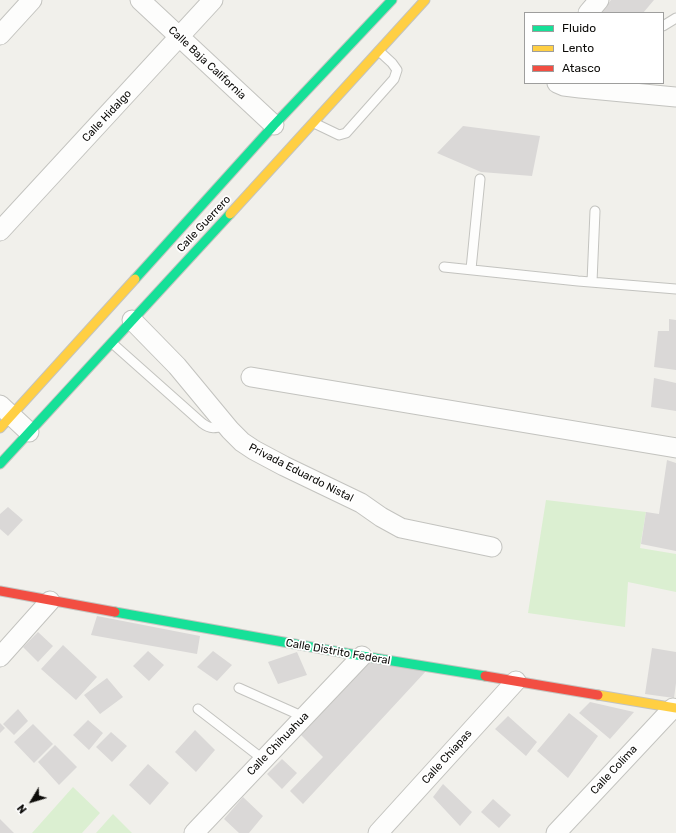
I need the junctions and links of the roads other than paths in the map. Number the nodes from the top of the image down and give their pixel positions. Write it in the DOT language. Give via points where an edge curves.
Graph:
graph roads {
  1 [pos="32,0"];
  2 [pos="140,0"];
  3 [pos="213,0"];
  4 [pos="392,0"];
  5 [pos="425,0"];
  6 [pos="599,0"];
  7 [pos="589,12"];
  8 [pos="676,18"];
  9 [pos="664,25"];
  10 [pos="0,34"];
  11 [pos="179,37"];
  12 [pos="380,51"];
  13 [pos="559,84"];
  14 [pos="641,88"];
  15 [pos="676,96"];
  16 [pos="314,123"];
  17 [pos="274,125"];
  18 [pos="480,179"];
  19 [pos="595,211"];
  20 [pos="0,231"];
  21 [pos="444,267"];
  22 [pos="471,269"];
  23 [pos="592,282"];
  24 [pos="676,289"];
  25 [pos="132,320"];
  26 [pos="112,343"];
  27 [pos="251,377"];
  28 [pos="4,416"];
  29 [pos="226,425"];
  30 [pos="29,432"];
  31 [pos="676,448"];
  32 [pos="0,464"];
  33 [pos="492,547"];
  34 [pos="0,591"];
  35 [pos="50,601"];
  36 [pos="362,656"];
  37 [pos="0,657"];
  38 [pos="516,681"];
  39 [pos="239,688"];
  40 [pos="674,708"];
  41 [pos="198,709"];
  42 [pos="304,717"];
  43 [pos="264,760"];
  44 [pos="194,833"];
  45 [pos="378,833"];
  46 [pos="556,833"];
  1 -- 10 [label="street"];
  2 -- 11 [label="street, Calle Baja California"];
  3 -- 11 [label="street, Calle Hidalgo"];
  4 -- 17 [label="main road, Calle Guerrero"];
  5 -- 12 [label="main road, Calle Guerrero"];
  6 -- 7 [label="street"];
  8 -- 9 [label="lane"];
  11 -- 17 [label="street, Calle Baja California"];
  11 -- 20 [label="street, Calle Hidalgo"];
  12 -- 16 [label="main road, Calle Guerrero"];
  12 -- 16 [label="lane" via="397,70 394,79 346,133 339,135"];
  13 -- 14 [label="street"];
  14 -- 15 [label="street"];
  16 -- 25 [label="main road, Calle Guerrero"];
  17 -- 28 [label="main road, Calle Guerrero"];
  18 -- 22 [label="lane"];
  19 -- 23 [label="lane"];
  21 -- 22 [label="lane"];
  22 -- 23 [label="lane"];
  23 -- 24 [label="lane"];
  25 -- 26 [label="main road, Calle Guerrero"];
  25 -- 29 [label="street, Privada Eduardo Nistal" via="177,366"];
  26 -- 29 [label="lane" via="202,423 215,429"];
  26 -- 30 [label="main road, Calle Guerrero"];
  27 -- 31 [label="street"];
  28 -- 30 [label="street"];
  29 -- 33 [label="street, Privada Eduardo Nistal" via="242,442 266,457 361,503 401,528"];
  30 -- 32 [label="main road, Calle Guerrero"];
  34 -- 35 [label="main road, Calle Distrito Federal"];
  35 -- 36 [label="main road, Calle Distrito Federal"];
  35 -- 37 [label="street"];
  36 -- 38 [label="main road, Calle Distrito Federal"];
  36 -- 42 [label="street, Calle Chihuahua"];
  38 -- 40 [label="main road, Calle Distrito Federal"];
  38 -- 45 [label="street, Calle Chiapas"];
  39 -- 42 [label="lane"];
  40 -- 46 [label="street, Calle Colima"];
  41 -- 43 [label="lane"];
  42 -- 43 [label="street, Calle Chihuahua"];
  43 -- 44 [label="street, Calle Chihuahua"];
}
